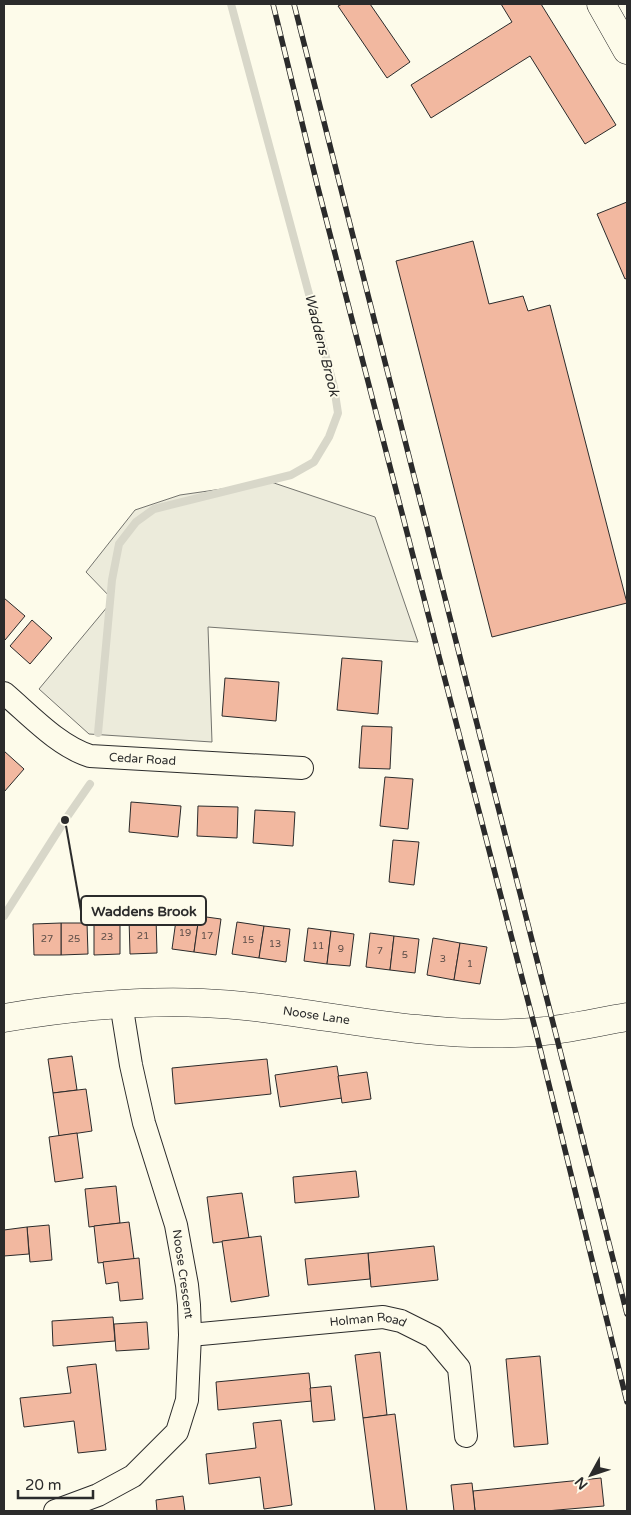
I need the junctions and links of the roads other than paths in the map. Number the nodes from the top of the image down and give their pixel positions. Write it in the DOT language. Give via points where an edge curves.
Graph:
graph roads {
  1 [pos="601,4"];
  2 [pos="627,50"];
  3 [pos="4,693"];
  4 [pos="302,768"];
  5 [pos="121,1003"];
  6 [pos="627,1017"];
  7 [pos="4,1018"];
  8 [pos="190,1335"];
  9 [pos="466,1436"];
  10 [pos="55,1511"];
  1 -- 2 [label="main road"];
  3 -- 4 [label="street, Cedar Road" via="64,744 90,756"];
  5 -- 6 [label="main road, Noose Lane" via="204,1003 417,1029 469,1032 536,1032"];
  5 -- 7 [label="main road, Noose Lane"];
  5 -- 8 [label="street, Noose Crescent" via="144,1123 176,1225 189,1305"];
  8 -- 9 [label="street, Holman Road" via="383,1317 401,1321 433,1337 459,1368"];
  8 -- 10 [label="street, Noose Crescent" via="187,1400 177,1432 132,1476 98,1495"];
}
